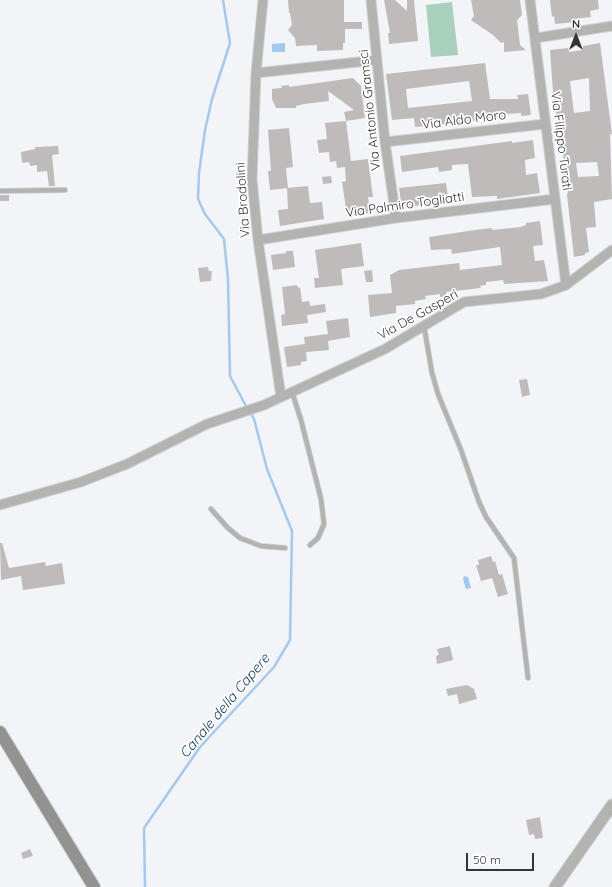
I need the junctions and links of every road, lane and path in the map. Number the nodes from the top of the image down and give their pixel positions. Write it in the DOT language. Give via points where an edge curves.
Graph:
graph roads {
  1 [pos="263,0"];
  2 [pos="371,0"];
  3 [pos="530,0"];
  4 [pos="612,26"];
  5 [pos="536,38"];
  6 [pos="377,60"];
  7 [pos="256,73"];
  8 [pos="546,124"];
  9 [pos="385,142"];
  10 [pos="65,190"];
  11 [pos="0,191"];
  12 [pos="555,199"];
  13 [pos="396,218"];
  14 [pos="258,240"];
  15 [pos="612,250"];
  16 [pos="566,285"];
  17 [pos="424,326"];
  18 [pos="292,392"];
  19 [pos="282,397"];
  20 [pos="0,505"];
  21 [pos="211,509"];
  22 [pos="310,545"];
  23 [pos="285,548"];
  24 [pos="528,678"];
  25 [pos="0,732"];
  26 [pos="612,805"];
  27 [pos="94,887"];
  28 [pos="555,887"];
  1 -- 7 [label="street, Via Brodolini"];
  2 -- 6 [label="street, Via Antonio Gramsci"];
  3 -- 5 [label="street, Via Filippo Turati"];
  4 -- 5 [label="street"];
  5 -- 8 [label="street, Via Filippo Turati"];
  6 -- 7 [label="street"];
  6 -- 9 [label="street, Via Antonio Gramsci"];
  7 -- 14 [label="street, Via Brodolini" via="252,179"];
  8 -- 9 [label="street, Via Aldo Moro"];
  8 -- 12 [label="street, Via Filippo Turati"];
  9 -- 13 [label="street, Via Antonio Gramsci"];
  10 -- 11 [label="lane"];
  12 -- 13 [label="street, Via Palmiro Togliatti"];
  12 -- 16 [label="street, Via Filippo Turati"];
  13 -- 14 [label="street, Via Palmiro Togliatti"];
  14 -- 19 [label="street, Via Brodolini"];
  15 -- 16 [label="street, Via De Gasperi"];
  16 -- 17 [label="street, Via De Gasperi" via="541,294 464,302"];
  17 -- 18 [label="street, Via De Gasperi" via="385,349"];
  17 -- 24 [label="lane" via="438,394 479,502 486,517 514,558"];
  18 -- 19 [label="street, Via De Gasperi"];
  18 -- 22 [label="lane" via="319,492 324,524 318,538"];
  19 -- 20 [label="street, Via De Gasperi" via="207,424 127,464"];
  21 -- 23 [label="lane" via="240,538 261,546"];
  25 -- 27 [label="main road"];
  26 -- 28 [label="street"];
}
